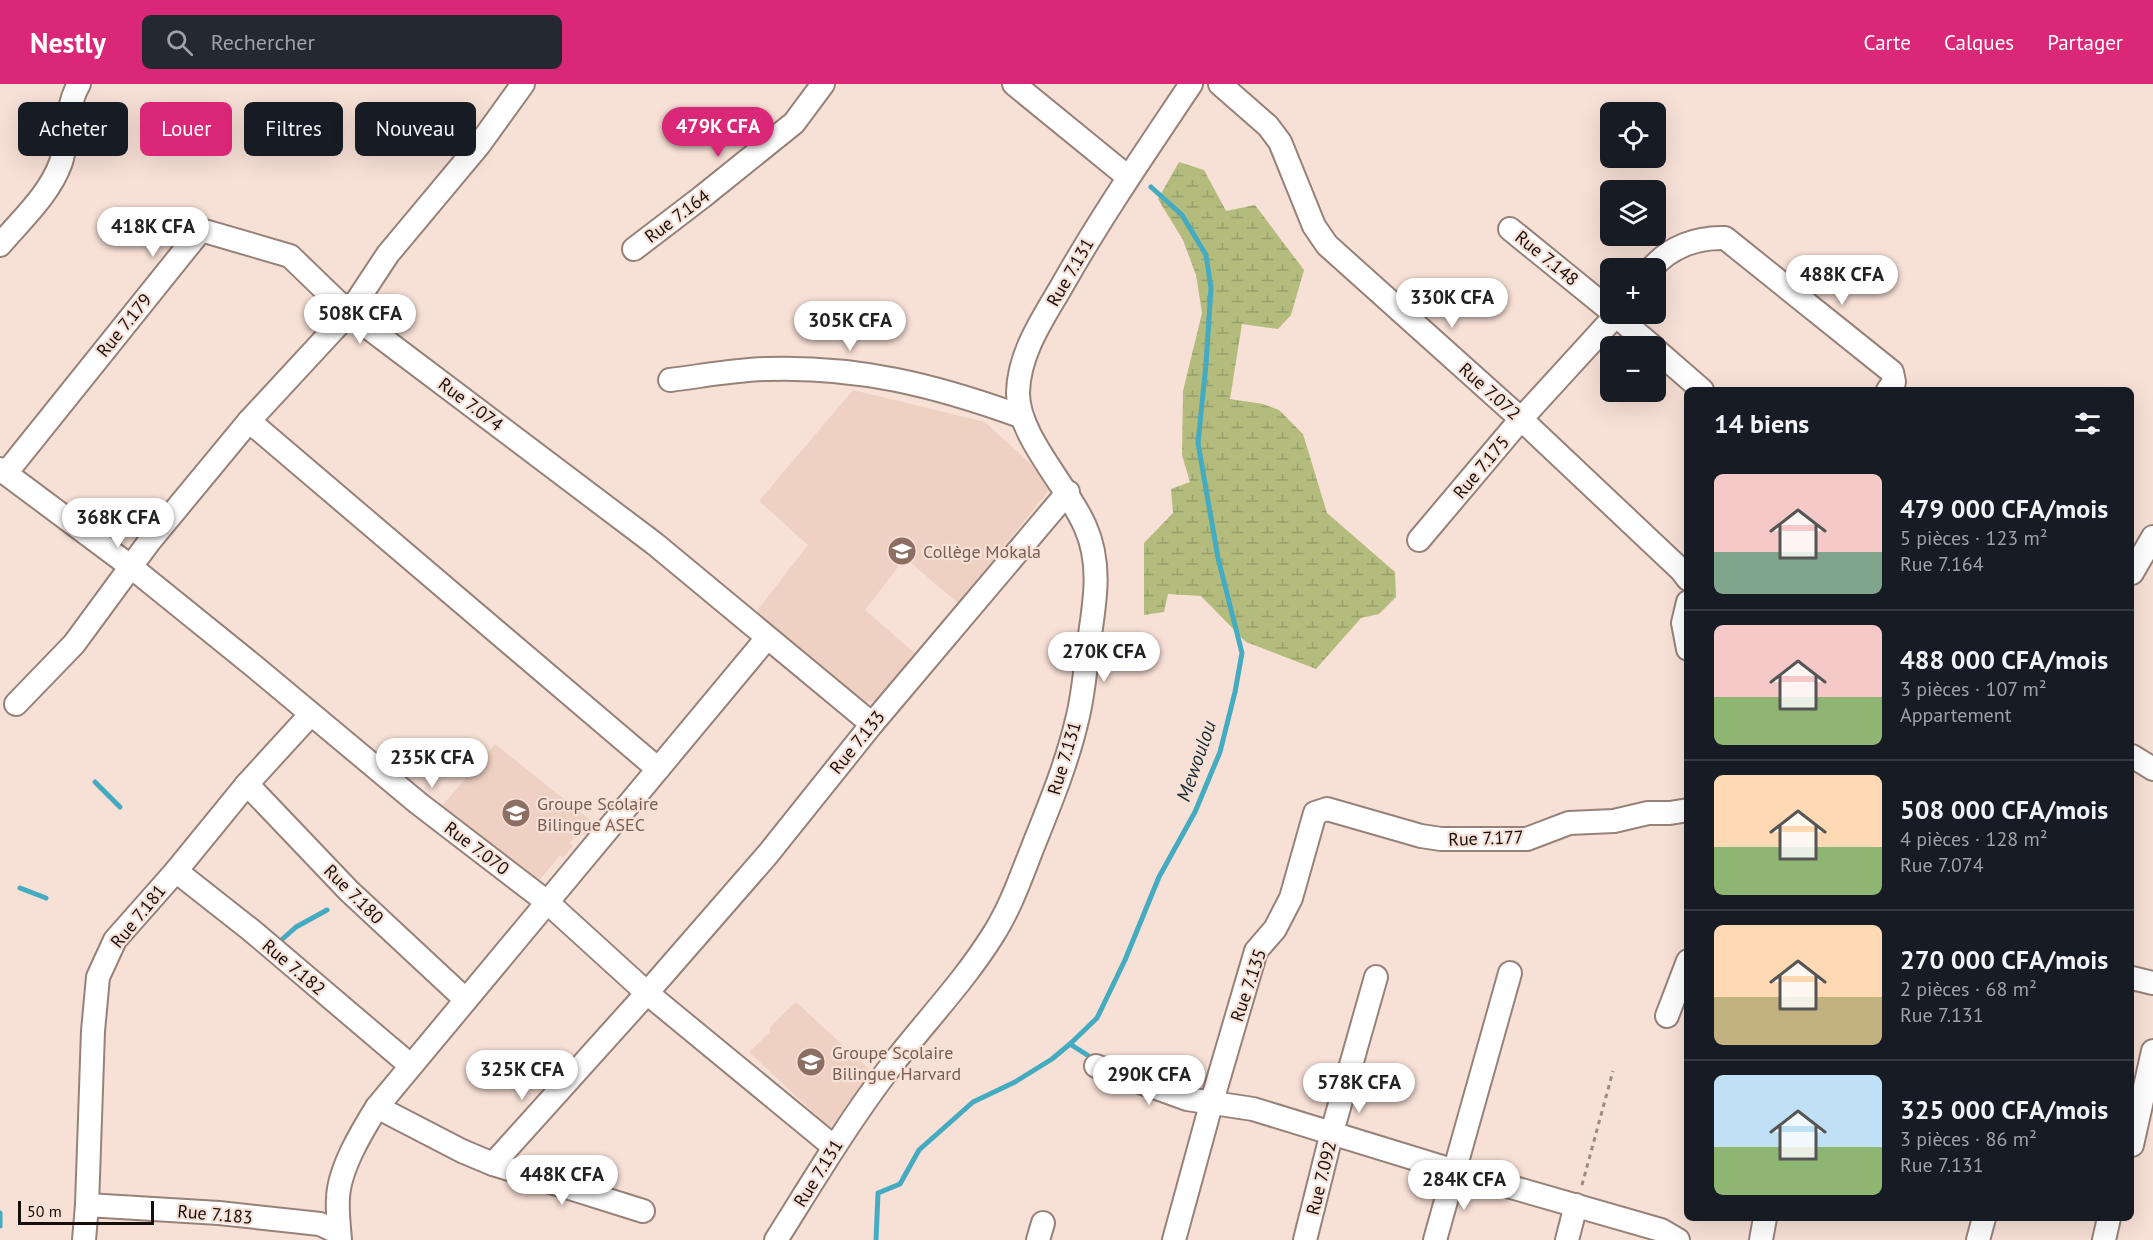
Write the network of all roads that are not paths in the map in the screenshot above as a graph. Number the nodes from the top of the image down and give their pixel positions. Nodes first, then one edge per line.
1 (79, 84) edge
2 (523, 84) edge
3 (824, 84) edge
4 (1014, 84) edge
5 (1191, 84) edge
6 (1220, 84) edge
7 (1128, 177) junction
8 (1510, 229) dead end
9 (0, 245) edge
10 (634, 249) dead end
11 (1663, 258) edge
12 (1600, 302) edge
13 (349, 313) junction
14 (1604, 324) edge
15 (1627, 324) edge
16 (1640, 336) edge
17 (1666, 359) edge
18 (670, 380) dead end
19 (1699, 387) edge
20 (1890, 387) edge
21 (1020, 416) junction
22 (1521, 419) junction
23 (249, 421) junction
24 (3, 471) edge
25 (1068, 492) junction
26 (2153, 537) edge
27 (1419, 540) dead end
28 (130, 566) junction
29 (2134, 570) edge
30 (1684, 574) edge
31 (767, 638) junction
32 (16, 704) dead end
33 (311, 714) junction
34 (872, 724) junction
35 (2134, 757) edge
36 (657, 769) junction
37 (2153, 769) edge
38 (247, 784) junction
39 (1321, 810) joint
40 (1684, 811) edge
41 (176, 871) junction
42 (547, 902) junction
43 (1684, 971) edge
44 (1510, 973) dead end
45 (1376, 977) dead end
46 (2134, 978) edge
47 (2153, 983) edge
48 (647, 993) junction
49 (466, 1000) junction
50 (1667, 1016) dead end
51 (2153, 1051) edge
52 (410, 1065) junction
53 (1096, 1066) dead end
54 (1212, 1101) junction
55 (377, 1107) junction
56 (1332, 1132) junction
57 (2134, 1135) edge
58 (834, 1147) junction
59 (492, 1164) junction
60 (1455, 1171) junction
61 (1576, 1205) junction
62 (87, 1206) junction
63 (644, 1211) dead end
64 (1764, 1221) edge
65 (1983, 1221) edge
66 (2108, 1221) edge
67 (339, 1237) edge
68 (84, 1240) edge
69 (776, 1240) edge
70 (1174, 1240) edge
71 (1305, 1240) edge
72 (1435, 1240) edge
73 (1567, 1240) edge
74 (1678, 1240) edge
75 (1761, 1240) edge
76 (1978, 1240) edge
77 (2104, 1240) edge

1 - 9 street
2 - 13 street
3 - 10 street, Rue 7.164
4 - 7 street
5 - 7 street, Rue 7.131
6 - 22 street, Rue 7.072
7 - 21 street, Rue 7.131
8 - 12 street, Rue 7.148
11 - 20 street
13 - 23 street
13 - 24 street, Rue 7.179
13 - 31 street, Rue 7.074
14 - 22 street, Rue 7.175
15 - 16 street, Rue 7.148
17 - 19 street
18 - 21 street
21 - 25 street, Rue 7.131
22 - 27 street, Rue 7.175
22 - 30 street, Rue 7.072
23 - 28 street
23 - 36 street
24 - 28 street, Rue 7.070
25 - 34 street, Rue 7.133
25 - 58 street, Rue 7.131
26 - 29 street
28 - 32 street
28 - 33 street, Rue 7.070
31 - 34 street, Rue 7.074
31 - 36 street
33 - 38 street, Rue 7.181
33 - 42 street, Rue 7.070
34 - 48 street, Rue 7.133
35 - 37 street
36 - 42 street
38 - 41 street, Rue 7.181
38 - 49 street, Rue 7.180
39 - 40 street, Rue 7.177
39 - 54 street, Rue 7.135
41 - 52 street, Rue 7.182
41 - 62 street, Rue 7.181
42 - 48 street, Rue 7.070
42 - 49 street
43 - 50 street
44 - 60 street
45 - 56 street, Rue 7.092
46 - 47 street
48 - 58 street, Rue 7.070
48 - 59 street, Rue 7.133
49 - 52 street
51 - 57 street
52 - 55 street
53 - 54 street
54 - 56 street
54 - 70 street, Rue 7.135
55 - 59 street
55 - 67 street
56 - 60 street
56 - 71 street, Rue 7.092
58 - 69 street, Rue 7.131
59 - 63 street
60 - 61 street
60 - 72 street
61 - 73 street
61 - 74 street
62 - 67 street, Rue 7.183
62 - 68 street
64 - 75 street
65 - 76 street
66 - 77 street

